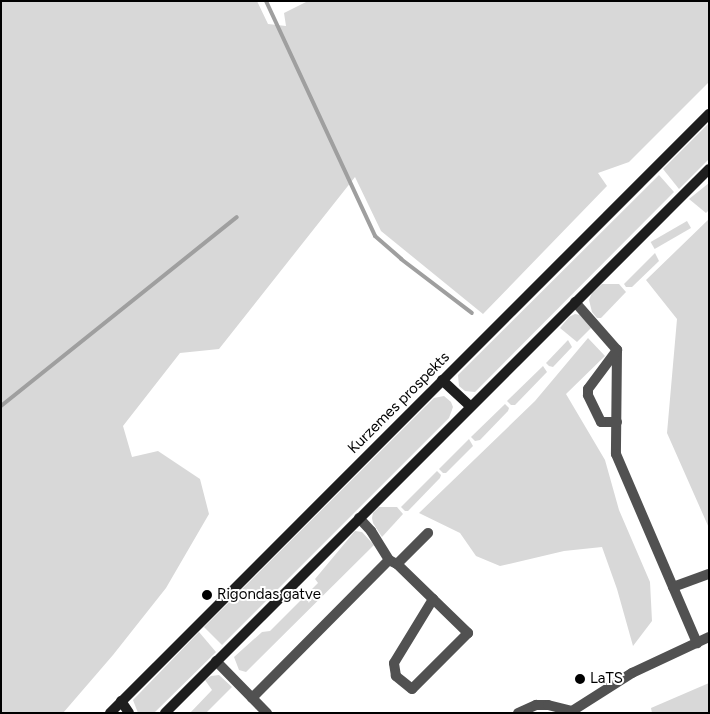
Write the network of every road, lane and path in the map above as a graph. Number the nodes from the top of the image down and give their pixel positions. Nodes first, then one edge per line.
1 (709, 114) edge
2 (709, 169) edge
3 (575, 302) junction
4 (617, 350) junction
5 (442, 380) junction
6 (470, 406) junction
7 (617, 422) junction
8 (359, 518) junction
9 (428, 533) dead end
10 (393, 562) junction
11 (709, 574) edge
12 (673, 587) junction
13 (433, 599) junction
14 (709, 637) edge
15 (697, 643) junction
16 (216, 662) junction
17 (252, 698) junction
18 (121, 701) junction
19 (571, 712) edge
20 (110, 713) edge
21 (129, 713) edge
22 (164, 713) edge
23 (267, 713) edge
24 (518, 713) edge

1 - 5 main road, Kurzemes prospekts
2 - 3 main road
3 - 4 street
3 - 6 main road
4 - 7 street
4 - 7 street
5 - 6 main road
5 - 18 main road, Kurzemes prospekts
6 - 8 main road
7 - 12 street
8 - 10 street
8 - 16 main road
9 - 10 street
10 - 13 street
10 - 17 street
11 - 12 street
12 - 15 street
13 - 13 street
14 - 15 street
15 - 19 street
16 - 17 street
16 - 22 main road
17 - 23 street
18 - 20 main road, Kurzemes prospekts
18 - 21 main road
19 - 24 street

